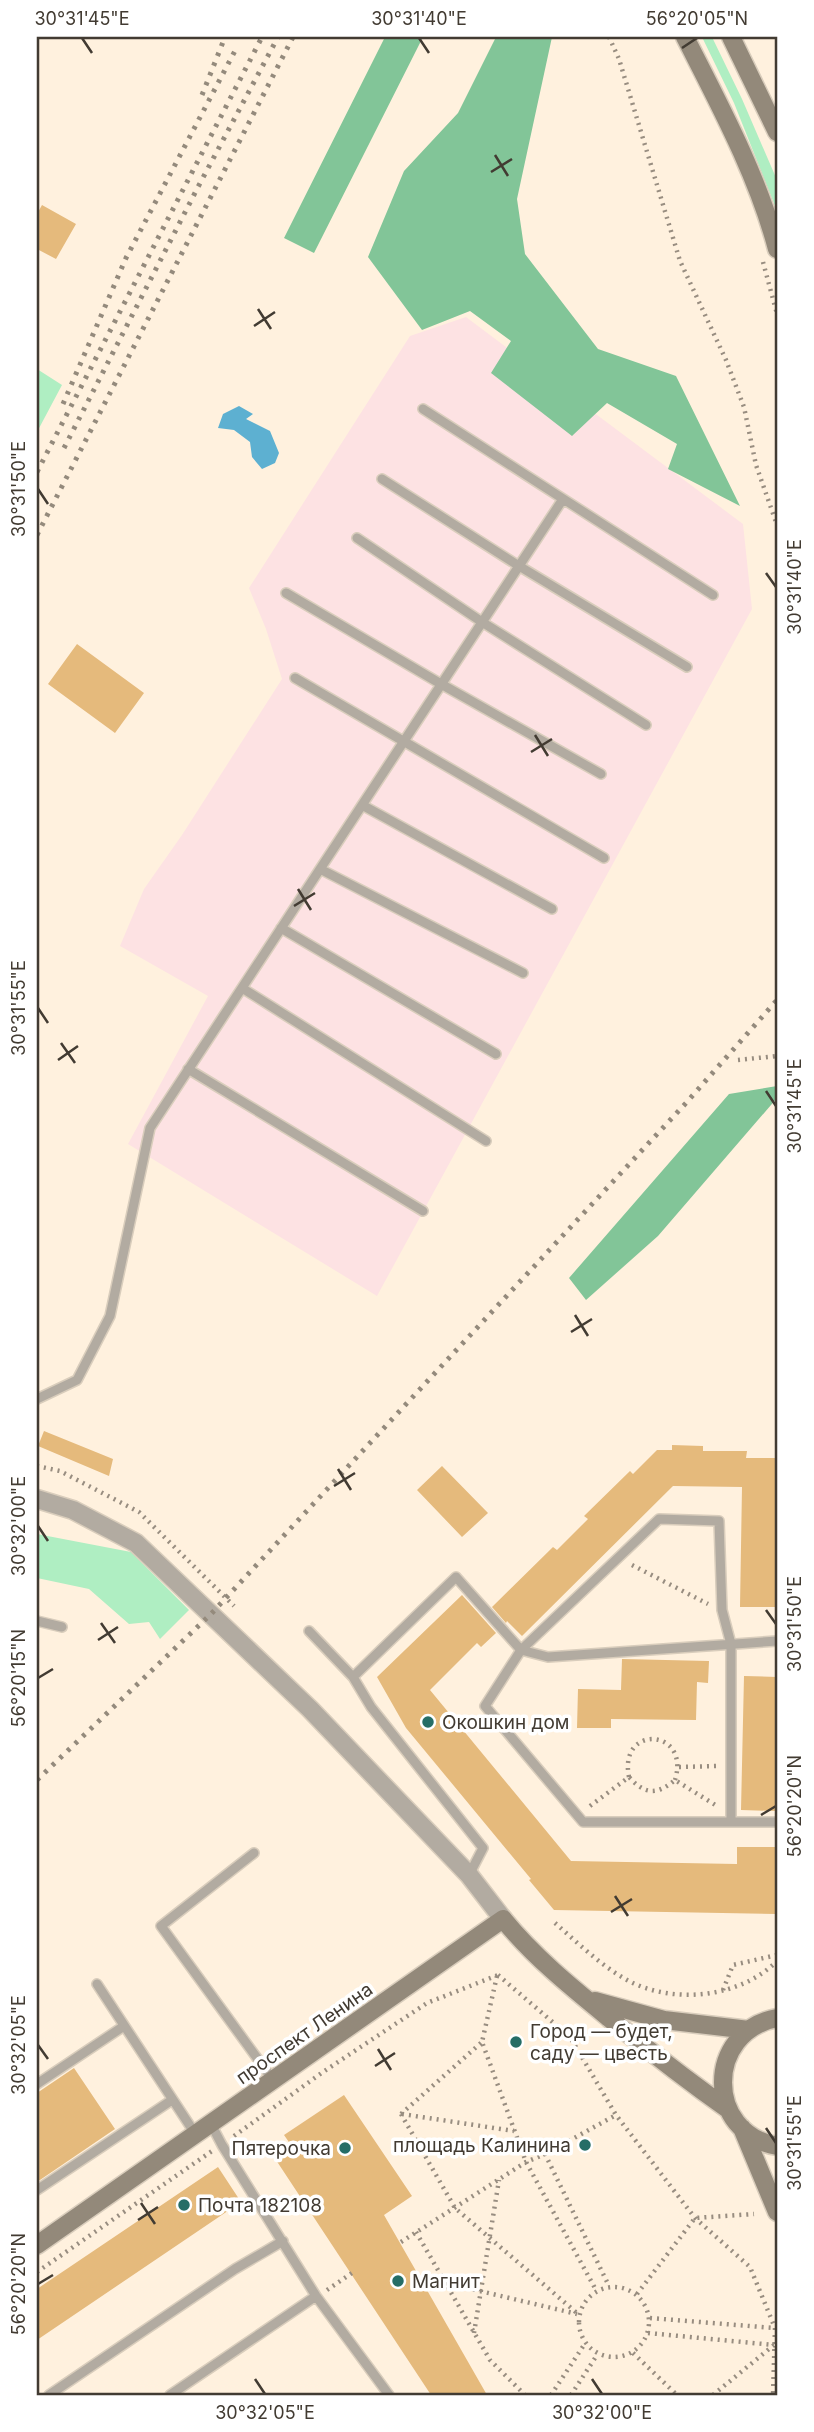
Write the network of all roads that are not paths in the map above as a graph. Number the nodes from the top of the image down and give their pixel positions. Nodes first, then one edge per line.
1 (685, 37) edge
2 (731, 37) edge
3 (777, 132) edge
4 (777, 249) edge
5 (423, 409) dead end
6 (382, 479) dead end
7 (564, 499) junction
8 (357, 538) dead end
9 (519, 566) junction
10 (286, 593) dead end
11 (713, 596) dead end
12 (482, 622) junction
13 (687, 667) dead end
14 (295, 678) dead end
15 (441, 684) junction
16 (646, 725) dead end
17 (404, 741) junction
18 (601, 774) dead end
19 (362, 805) junction
20 (604, 858) dead end
21 (320, 869) junction
22 (552, 909) dead end
23 (281, 928) junction
24 (523, 973) dead end
25 (242, 988) junction
26 (496, 1054) dead end
27 (188, 1069) junction
28 (485, 1140) dead end
29 (423, 1211) dead end
30 (37, 1399) edge
31 (37, 1499) edge
32 (37, 1621) edge
33 (62, 1627) dead end
34 (309, 1631) dead end
35 (777, 1641) edge
36 (731, 1644) junction
37 (521, 1650) junction
38 (353, 1677) junction
39 (731, 1822) junction
40 (777, 1822) edge
41 (254, 1853) dead end
42 (469, 1875) junction
43 (503, 1919) junction
44 (97, 1984) dead end
45 (582, 1996) junction
46 (774, 2016) edge
47 (124, 2026) junction
48 (749, 2030) junction
49 (273, 2080) junction
50 (37, 2084) edge
51 (172, 2100) junction
52 (729, 2110) junction
53 (211, 2124) junction
54 (742, 2129) junction
55 (196, 2135) junction
56 (777, 2146) edge
57 (37, 2190) edge
58 (777, 2212) edge
59 (283, 2241) junction
60 (37, 2245) edge
61 (316, 2296) junction
62 (49, 2395) edge
63 (170, 2395) edge
64 (389, 2395) edge

1 - 4 main road
2 - 3 main road
5 - 7 lane
6 - 9 lane
7 - 9 lane
7 - 11 lane
8 - 12 lane
9 - 12 lane
9 - 13 lane
10 - 15 lane
12 - 15 lane
12 - 16 lane
14 - 17 lane
15 - 17 lane
15 - 18 lane
17 - 19 lane
17 - 20 lane
19 - 21 lane
19 - 22 lane
21 - 23 lane
21 - 24 lane
23 - 25 lane
23 - 26 lane
25 - 27 lane
25 - 28 lane
27 - 29 lane
27 - 30 lane
31 - 42 street
32 - 33 lane
34 - 38 lane
35 - 36 lane
36 - 37 lane
36 - 37 lane
36 - 39 lane
37 - 38 lane
37 - 39 lane
38 - 42 lane
39 - 40 lane
41 - 49 lane
42 - 43 street
43 - 45 main road
43 - 49 main road, проспект Ленина
44 - 47 lane
45 - 48 main road
45 - 52 main road
46 - 48 main road
47 - 50 lane
47 - 51 lane
48 - 52 main road
49 - 53 main road, проспект Ленина
51 - 55 lane
51 - 57 lane
52 - 54 main road
53 - 55 main road, проспект Ленина
53 - 59 lane
54 - 56 main road
54 - 58 main road
55 - 60 main road, проспект Ленина
59 - 61 lane
59 - 62 lane
61 - 63 lane
61 - 64 lane

